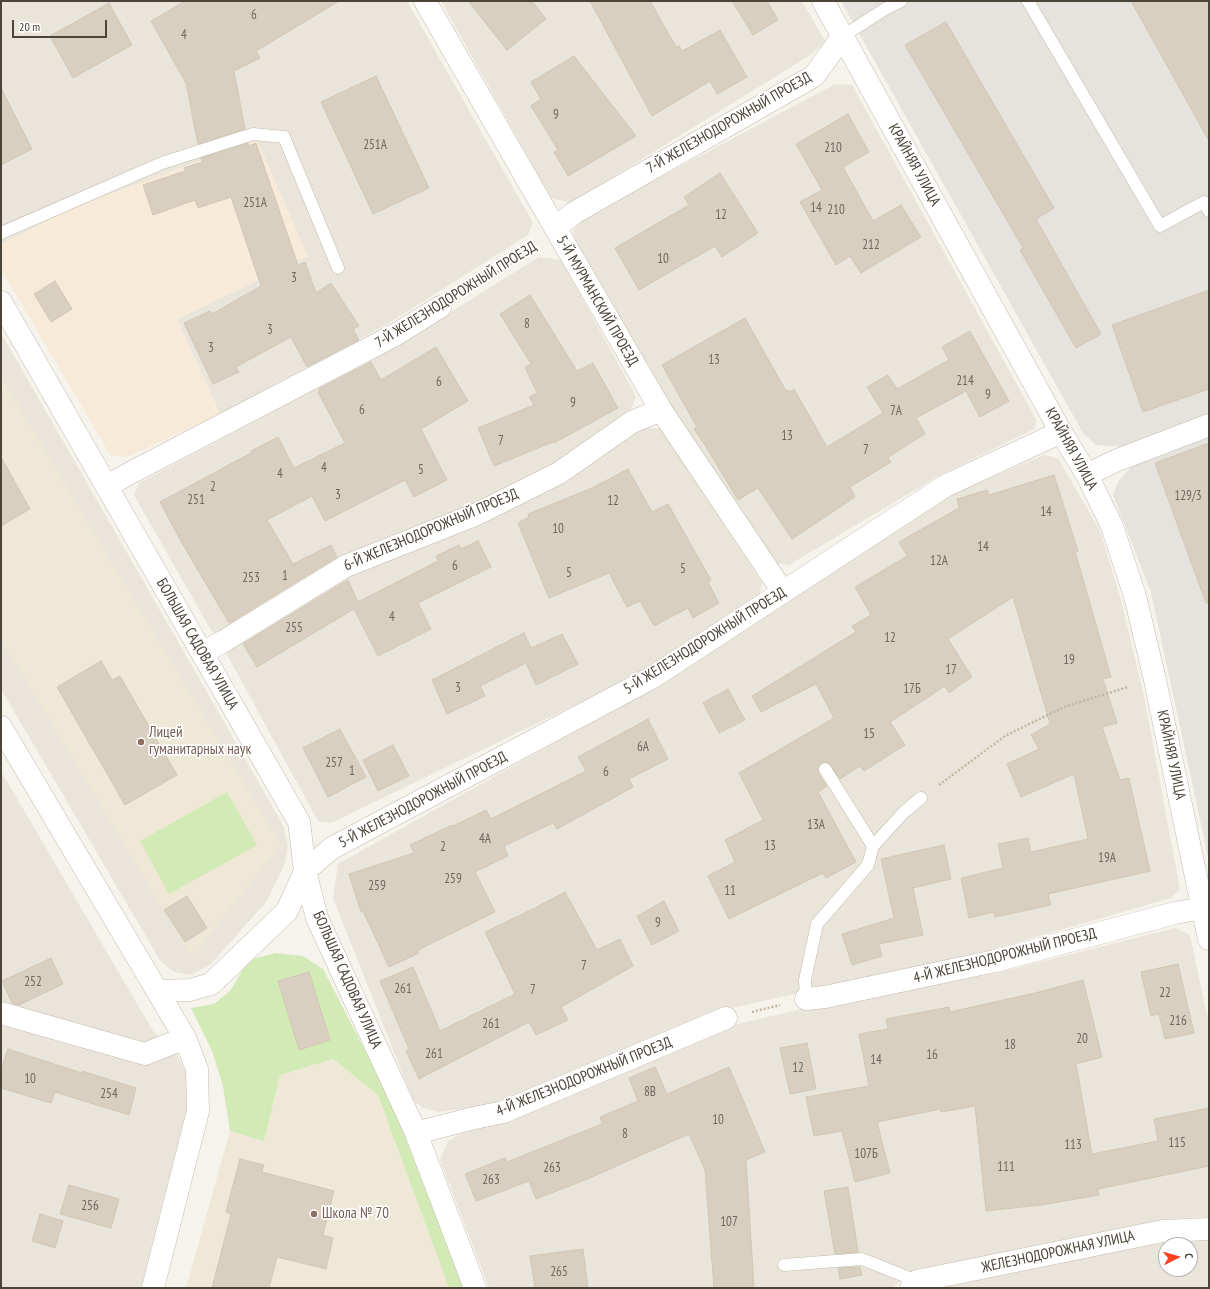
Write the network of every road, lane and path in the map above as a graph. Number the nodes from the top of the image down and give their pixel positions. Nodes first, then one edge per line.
1 (425, 1) edge
2 (823, 1) edge
3 (901, 1) edge
4 (1028, 1) edge
5 (843, 36) junction
6 (1209, 211) edge
7 (555, 228) junction
8 (1, 233) edge
9 (338, 268) dead end
10 (1, 302) edge
11 (440, 307) joint
12 (661, 410) junction
13 (1209, 425) edge
14 (1061, 432) junction
15 (1087, 475) junction
16 (107, 486) junction
17 (783, 592) junction
18 (202, 652) junction
19 (1155, 680) junction
20 (1, 727) edge
21 (825, 769) dead end
22 (920, 798) joint
23 (873, 846) junction
24 (305, 871) junction
25 (1203, 908) junction
26 (1209, 939) edge
27 (158, 991) junction
28 (806, 999) junction
29 (1, 1013) edge
30 (726, 1018) joint
31 (185, 1038) junction
32 (416, 1132) junction
33 (1209, 1229) edge
34 (784, 1265) dead end
35 (914, 1285) edge
36 (153, 1288) edge
37 (475, 1288) edge

1 - 7 street, 5-Й МУРМАНСКИЙ ПРОЕЗД
2 - 5 street, КРАЙНЯЯ УЛИЦА
3 - 5 lane
4 - 6 lane
5 - 7 street, 7-Й ЖЕЛЕЗНОДОРОЖНЫЙ ПРОЕЗД
5 - 14 street, КРАЙНЯЯ УЛИЦА
7 - 11 path, 7-Й ЖЕЛЕЗНОДОРОЖНЫЙ ПРОЕЗД
7 - 12 street, 5-Й МУРМАНСКИЙ ПРОЕЗД
8 - 9 lane
10 - 16 street, БОЛЬШАЯ САДОВАЯ УЛИЦА
11 - 16 street, 7-Й ЖЕЛЕЗНОДОРОЖНЫЙ ПРОЕЗД
12 - 17 street, 5-Й МУРМАНСКИЙ ПРОЕЗД
12 - 18 street, 6-Й ЖЕЛЕЗНОДОРОЖНЫЙ ПРОЕЗД
13 - 15 street
14 - 15 street, КРАЙНЯЯ УЛИЦА
14 - 17 street, 5-Й ЖЕЛЕЗНОДОРОЖНЫЙ ПРОЕЗД
15 - 19 street, КРАЙНЯЯ УЛИЦА
16 - 18 street, БОЛЬШАЯ САДОВАЯ УЛИЦА
17 - 24 street, 5-Й ЖЕЛЕЗНОДОРОЖНЫЙ ПРОЕЗД
18 - 24 street, БОЛЬШАЯ САДОВАЯ УЛИЦА
19 - 22 path
19 - 25 street, КРАЙНЯЯ УЛИЦА
20 - 27 street
21 - 23 lane
22 - 23 lane
23 - 28 lane
24 - 27 street
24 - 32 street, БОЛЬШАЯ САДОВАЯ УЛИЦА
25 - 26 street, КРАЙНЯЯ УЛИЦА
25 - 28 street, 4-Й ЖЕЛЕЗНОДОРОЖНЫЙ ПРОЕЗД
27 - 31 street
28 - 30 path
29 - 31 street
30 - 32 street, 4-Й ЖЕЛЕЗНОДОРОЖНЫЙ ПРОЕЗД
31 - 36 street
32 - 37 street, БОЛЬШАЯ САДОВАЯ УЛИЦА
33 - 35 street, ЖЕЛЕЗНОДОРОЖНАЯ УЛИЦА
34 - 35 lane

